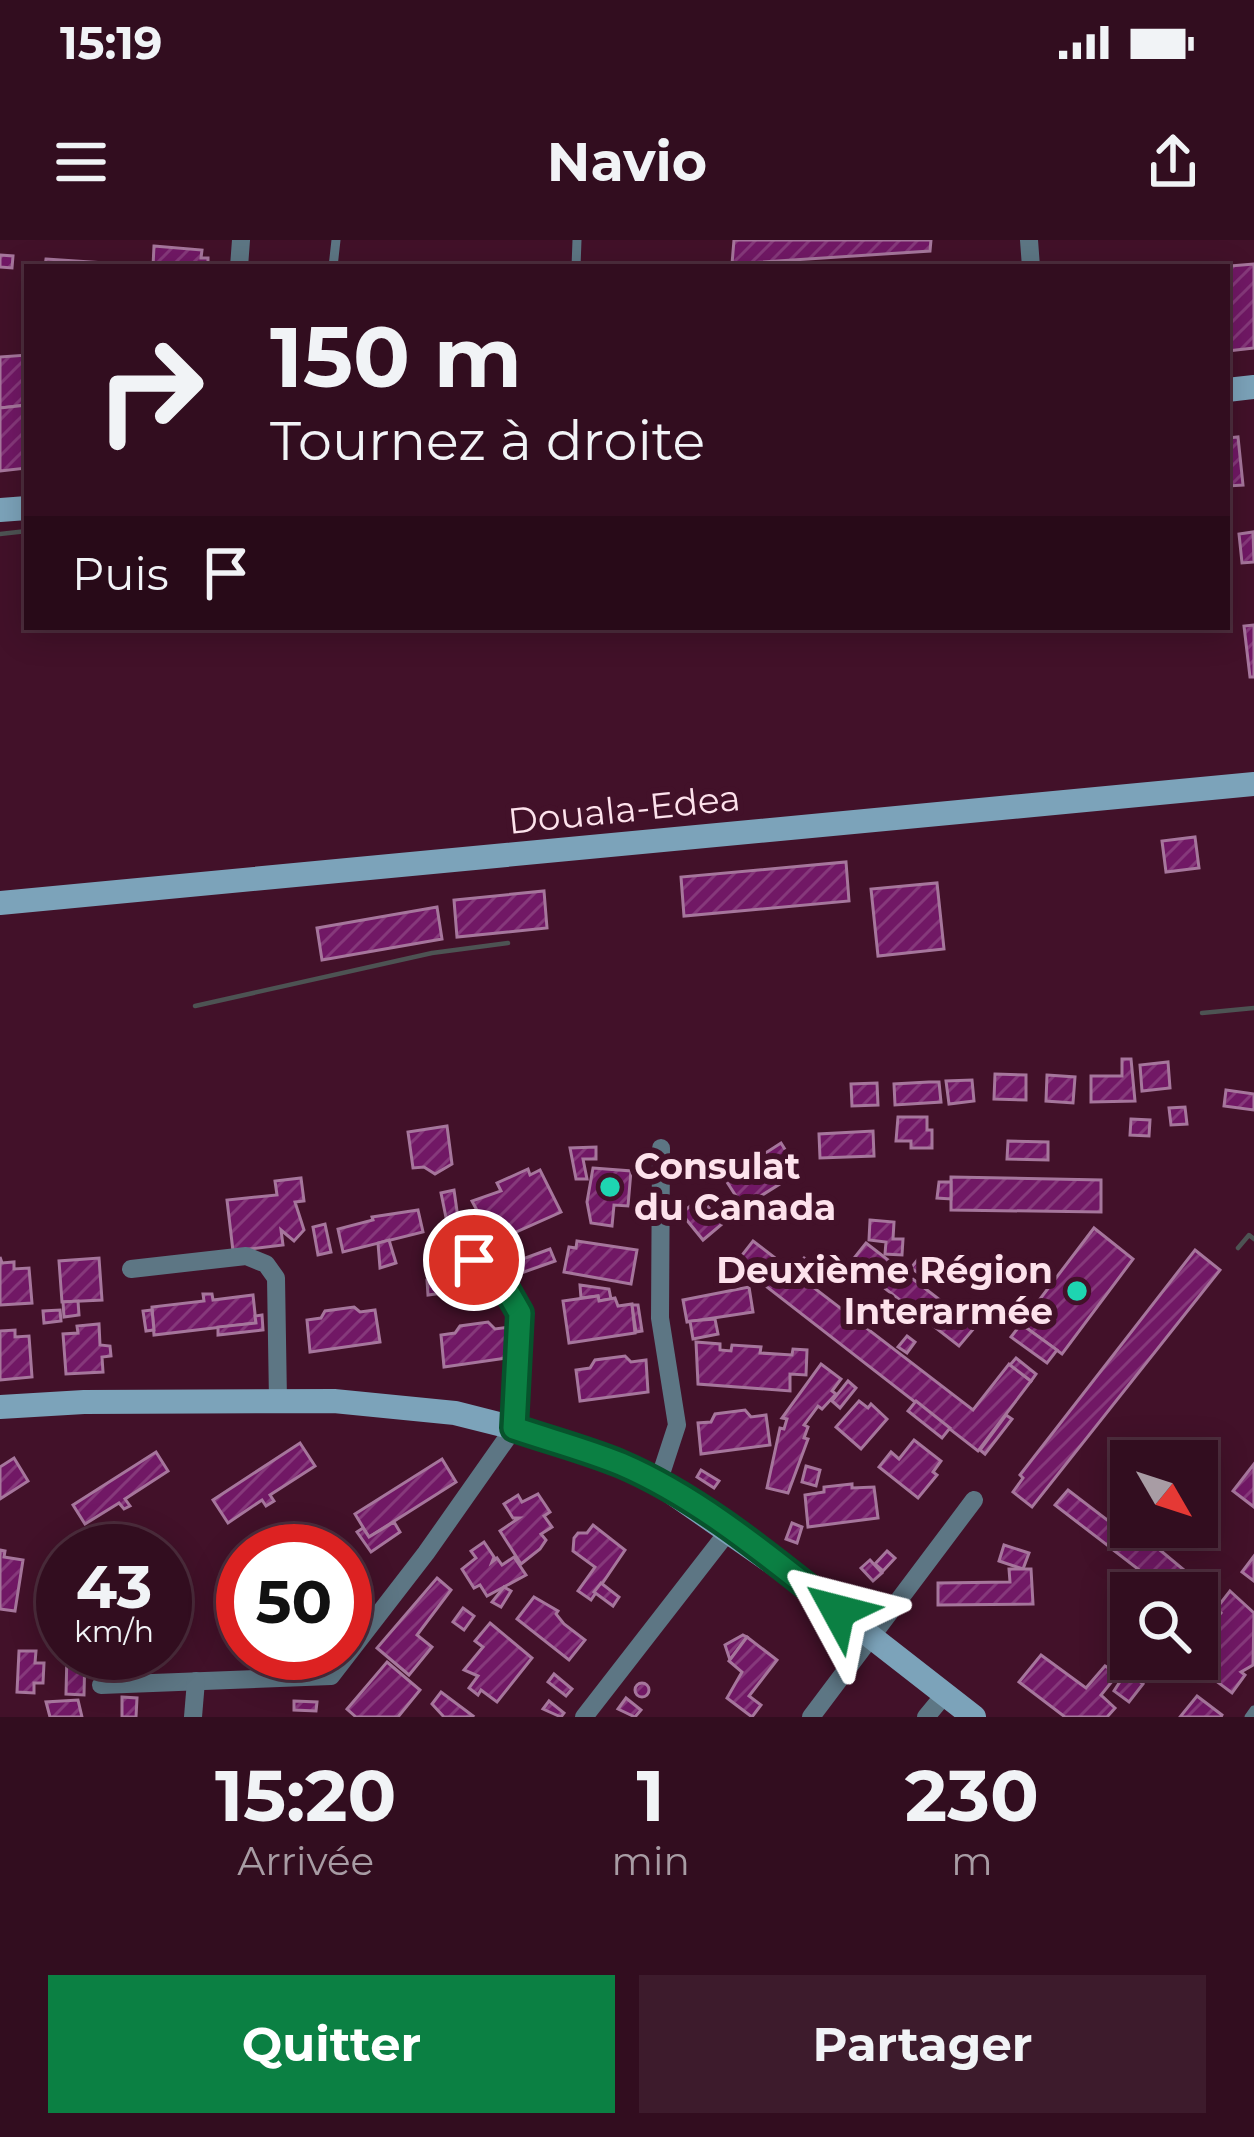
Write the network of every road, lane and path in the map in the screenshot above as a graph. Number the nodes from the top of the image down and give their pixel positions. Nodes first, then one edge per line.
1 (1254, 784) edge
2 (0, 903) edge
3 (661, 1148) dead end
4 (474, 1260) dead end
5 (131, 1269) dead end
6 (278, 1401) junction
7 (0, 1407) edge
8 (514, 1428) junction
9 (658, 1483) junction
10 (974, 1500) dead end
11 (730, 1529) junction
12 (869, 1635) junction
13 (196, 1682) junction
14 (101, 1685) dead end
15 (945, 1694) junction
16 (972, 1716) edge
17 (193, 1717) edge
18 (584, 1717) edge
19 (811, 1717) edge
20 (926, 1717) edge

1 - 2 main road, Douala-Edea
3 - 9 street
4 - 8 street
5 - 6 street
6 - 7 main road
6 - 8 main road
8 - 9 main road
8 - 13 street
9 - 11 main road
10 - 12 street
11 - 12 main road
11 - 18 street
12 - 15 main road
12 - 19 street
13 - 14 street
13 - 17 street
15 - 16 main road
15 - 20 street

